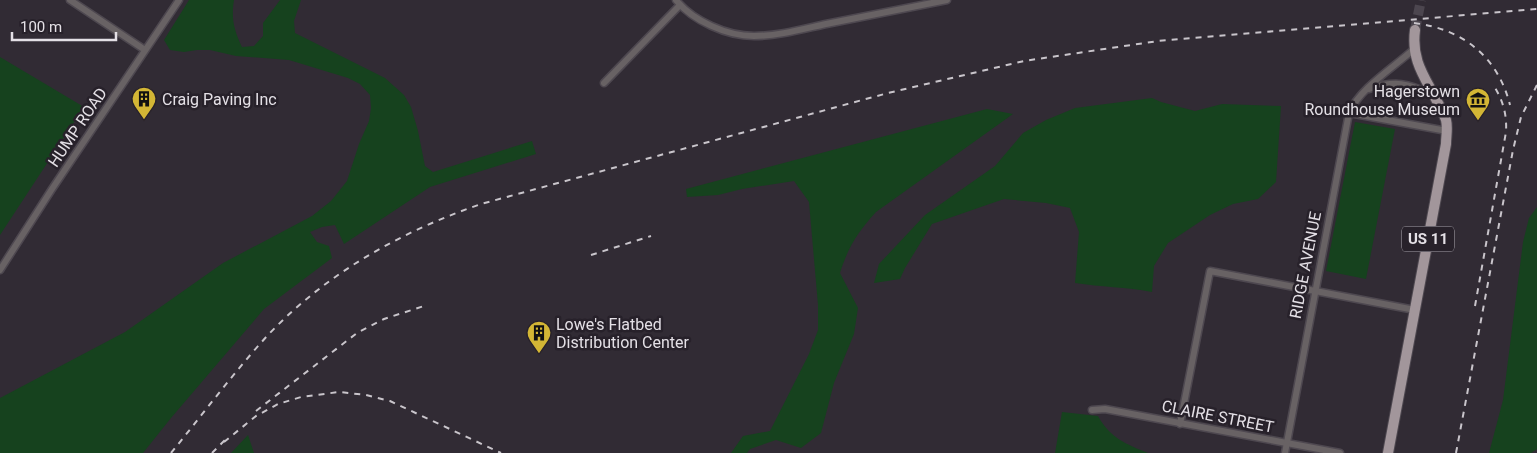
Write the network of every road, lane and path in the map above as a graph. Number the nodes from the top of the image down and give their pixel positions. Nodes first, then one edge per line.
1 (70, 0) edge
2 (180, 0) edge
3 (947, 0) edge
4 (678, 2) edge
5 (1415, 30) tunnel mouth
6 (1414, 49) junction
7 (146, 50) junction
8 (604, 83) dead end
9 (1368, 90) junction
10 (1434, 95) junction
11 (1333, 110) dead end
12 (1348, 114) junction
13 (1447, 131) junction
14 (0, 270) edge
15 (1314, 291) junction
16 (1415, 310) junction
17 (1092, 410) dead end
18 (1180, 424) junction
19 (1287, 443) junction
20 (1285, 453) edge
21 (1340, 453) edge
22 (1388, 453) edge

1 - 7 street
2 - 7 street, HUMP ROAD
3 - 4 street
4 - 8 street
5 - 6 main road, US 11
6 - 9 street, RIDGE AVENUE
6 - 10 main road, US 11
7 - 14 street, HUMP ROAD
9 - 10 street
9 - 12 street, RIDGE AVENUE
10 - 13 main road, US 11
11 - 12 street
12 - 13 street
12 - 15 street, RIDGE AVENUE
13 - 16 main road, US 11
15 - 16 street
15 - 18 street
15 - 19 street, RIDGE AVENUE
16 - 22 main road, US 11
17 - 18 street, CLAIRE STREET
18 - 19 street, CLAIRE STREET
19 - 20 street, RIDGE AVENUE
19 - 21 street, CLAIRE STREET

